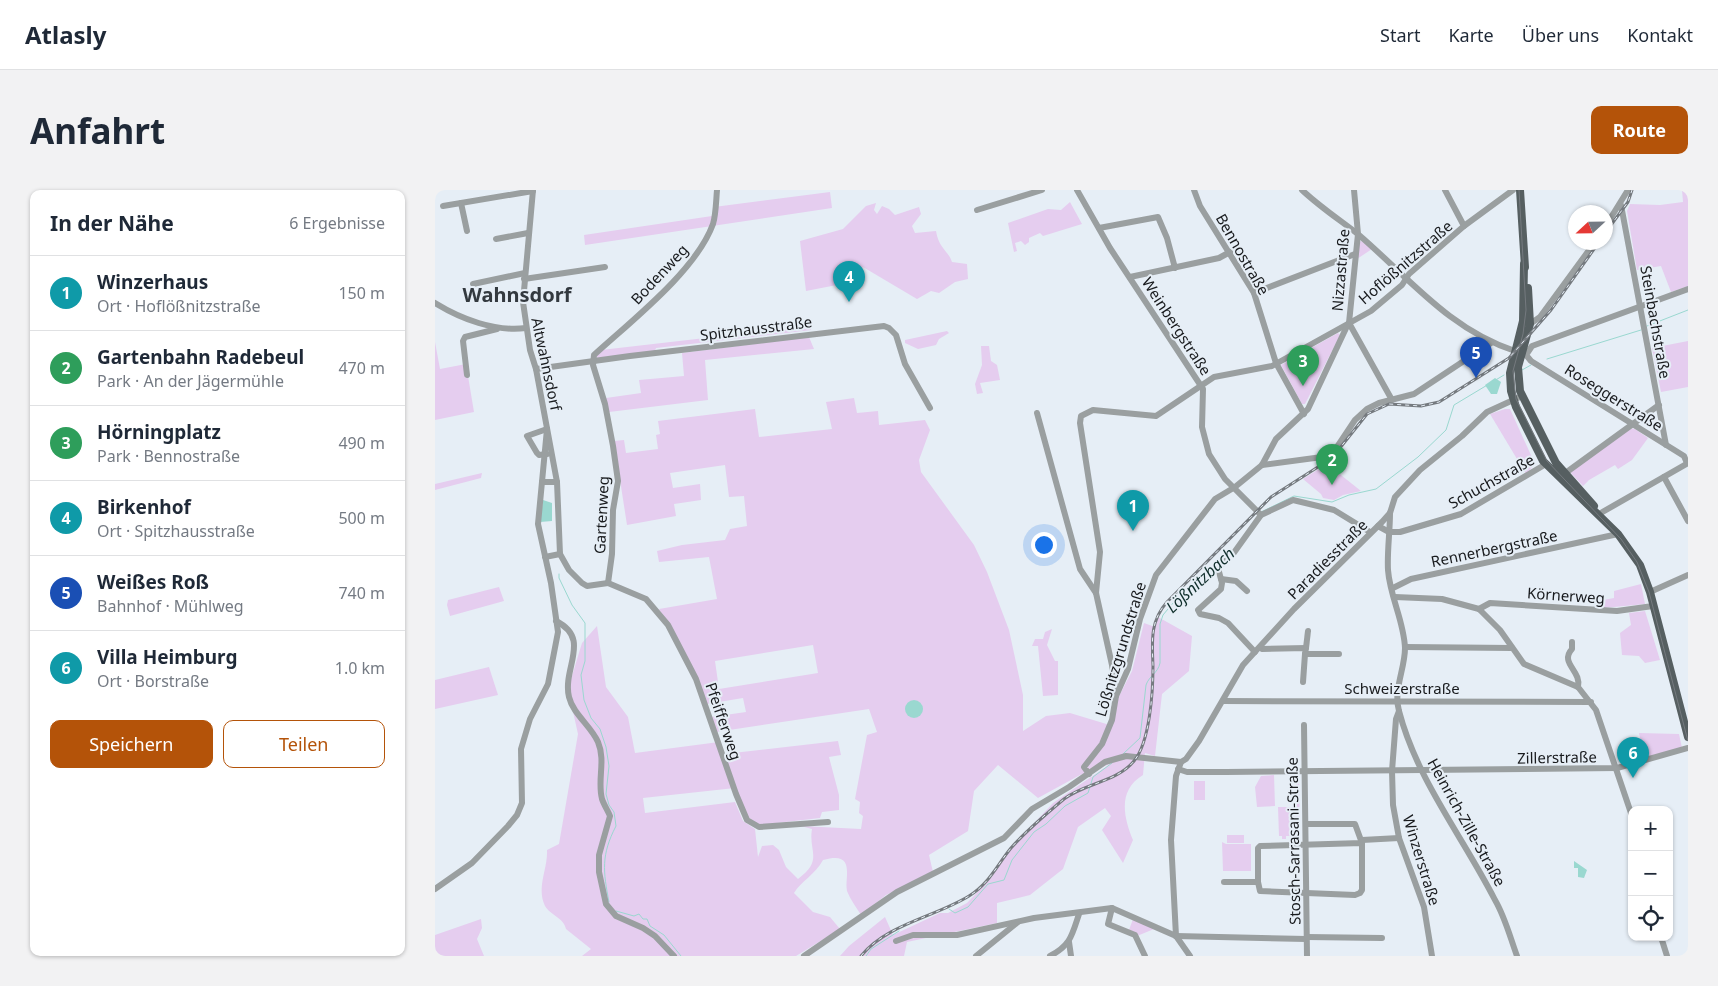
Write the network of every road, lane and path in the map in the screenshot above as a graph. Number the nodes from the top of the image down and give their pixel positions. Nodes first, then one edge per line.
1 (533, 190) edge
2 (717, 190) edge
3 (1042, 190) edge
4 (1077, 190) edge
5 (1194, 190) edge
6 (1302, 190) edge
7 (1354, 190) edge
8 (1445, 190) edge
9 (1519, 190) edge
10 (1628, 190) edge
11 (1510, 192) edge
12 (1520, 202) junction
13 (461, 203) junction
14 (1621, 205) junction
15 (443, 206) dead end
16 (977, 210) dead end
17 (1613, 216) edge
18 (1464, 226) junction
19 (1099, 228) junction
20 (467, 231) dead end
21 (528, 233) junction
22 (1358, 234) junction
23 (496, 239) dead end
24 (1589, 250) edge
25 (1230, 252) junction
26 (1355, 254) junction
27 (1524, 264) junction
28 (605, 267) dead end
29 (1175, 268) junction
30 (524, 276) junction
31 (1130, 277) junction
32 (1406, 280) junction
33 (473, 284) dead end
34 (1688, 290) edge
35 (1254, 293) junction
36 (435, 303) edge
37 (1641, 307) junction
38 (1349, 323) junction
39 (1530, 324) junction
40 (498, 328) junction
41 (525, 328) junction
42 (1491, 343) junction
43 (1515, 351) junction
44 (593, 360) junction
45 (1531, 361) junction
46 (1276, 363) junction
47 (1518, 367) junction
48 (536, 369) junction
49 (467, 375) dead end
50 (1202, 386) junction
51 (1522, 396) junction
52 (1392, 400) junction
53 (1513, 400) junction
54 (1659, 405) junction
55 (929, 408) dead end
56 (1037, 413) dead end
57 (1304, 414) junction
58 (1633, 424) junction
59 (547, 430) junction
60 (1666, 445) junction
61 (545, 454) junction
62 (552, 454) junction
63 (1687, 463) edge
64 (1546, 464) junction
65 (1262, 465) junction
66 (1564, 474) junction
67 (1664, 477) junction
68 (542, 482) junction
69 (557, 482) junction
70 (1235, 488) junction
71 (1597, 512) junction
72 (1390, 513) junction
73 (1260, 514) junction
74 (1688, 521) edge
75 (1610, 525) junction
76 (1377, 526) junction
77 (1370, 532) junction
78 (1389, 532) junction
79 (1618, 534) junction
80 (1603, 538) junction
81 (560, 554) junction
82 (545, 557) junction
83 (1688, 575) edge
84 (1221, 579) junction
85 (608, 583) junction
86 (1393, 588) junction
87 (1247, 591) dead end
88 (1650, 592) junction
89 (1096, 593) junction
90 (1395, 597) junction
91 (1653, 606) junction
92 (1479, 610) junction
93 (556, 621) junction
94 (1308, 631) dead end
95 (1572, 642) dead end
96 (1405, 646) junction
97 (1512, 648) junction
98 (1257, 649) junction
99 (1305, 651) junction
100 (1339, 654) dead end
101 (1303, 682) dead end
102 (1578, 687) junction
103 (1116, 696) junction
104 (1585, 696) junction
105 (1397, 700) junction
106 (1223, 701) junction
107 (1591, 702) junction
108 (1582, 703) junction
109 (1399, 711) junction
110 (1304, 726) dead end
111 (1688, 737) edge
112 (1688, 748) edge
113 (1181, 762) junction
114 (1617, 768) junction
115 (1178, 770) junction
116 (1392, 771) junction
117 (1423, 771) junction
118 (1305, 772) junction
119 (1089, 774) junction
120 (1629, 806) edge
121 (828, 822) dead end
122 (1305, 824) junction
123 (1399, 838) junction
124 (1362, 842) junction
125 (1306, 845) junction
126 (1224, 882) dead end
127 (1257, 882) junction
128 (435, 889) edge
129 (1306, 893) junction
130 (1112, 908) junction
131 (1079, 914) junction
132 (1018, 922) junction
133 (1176, 936) junction
134 (1306, 938) junction
135 (1382, 938) dead end
136 (896, 941) dead end
137 (1662, 941) edge
138 (1069, 942) junction
139 (674, 956) edge
140 (804, 956) edge
141 (976, 956) edge
142 (1050, 956) edge
143 (1071, 956) edge
144 (1145, 956) edge
145 (1190, 956) edge
146 (1307, 956) edge
147 (1432, 956) edge
148 (1517, 956) edge
149 (1667, 956) edge

1 - 13 street
1 - 21 street, Altwahnsdorf
2 - 44 street, Bodenweg
3 - 16 street
4 - 19 street, Weinbergstraße
5 - 25 street, Bennostraße
6 - 22 street
7 - 22 street, Nizzastraße
8 - 18 street
9 - 12 main road
10 - 14 street
11 - 12 street, Hoflößnitzstraße
11 - 18 street, Hoflößnitzstraße
12 - 27 main road
13 - 15 street
13 - 20 street
14 - 17 street
14 - 37 street, Steinbachstraße
18 - 32 street, Hoflößnitzstraße
19 - 29 street
19 - 31 street, Weinbergstraße
21 - 23 street
21 - 30 street, Altwahnsdorf
22 - 26 street, Nizzastraße
22 - 32 street
24 - 39 street
25 - 29 street
25 - 35 street, Bennostraße
26 - 35 street
26 - 38 street, Nizzastraße
27 - 39 main road
27 - 43 main road
28 - 30 street
29 - 31 street
30 - 33 street
30 - 41 street, Altwahnsdorf
31 - 50 street, Weinbergstraße
32 - 38 street, Hoflößnitzstraße
32 - 42 street
34 - 37 street
35 - 46 street, Bennostraße
36 - 40 street
37 - 45 street, Roseggerstraße
37 - 54 street, Steinbachstraße
38 - 46 street, Hoflößnitzstraße
38 - 52 street, Nizzastraße
38 - 57 street, Lößnitzgrundstraße
39 - 47 main road
40 - 41 street
40 - 49 street
41 - 48 street, Altwahnsdorf
42 - 43 street
42 - 52 street
43 - 53 main road
44 - 48 street, Spitzhausstraße
44 - 55 street, Spitzhausstraße
44 - 85 street, Gartenweg
45 - 47 street
45 - 58 street, Roseggerstraße
46 - 50 street, Hoflößnitzstraße
46 - 57 street, Bennostraße
47 - 51 main road
48 - 59 street, Altwahnsdorf
50 - 70 street, Weinbergstraße
50 - 89 street, Hoflößnitzstraße
51 - 53 street, Paradiesstraße
51 - 66 main road
52 - 65 street
53 - 64 main road
53 - 72 street, Paradiesstraße
54 - 58 street
54 - 60 street, Steinbachstraße
56 - 89 street
57 - 65 street, Lößnitzgrundstraße
58 - 60 street, Roseggerstraße
58 - 66 street
59 - 61 street, Altwahnsdorf
59 - 61 street, Altwahnsdorf
59 - 62 street, Altwahnsdorf
60 - 63 street, Roseggerstraße
61 - 62 street
61 - 68 street, Altwahnsdorf
62 - 69 street, Altwahnsdorf
63 - 67 street
64 - 71 main road
64 - 78 street, Schuchstraße
65 - 70 street, Lößnitzgrundstraße
66 - 71 main road
67 - 71 street
67 - 74 street
68 - 69 street
68 - 82 street, Altwahnsdorf
69 - 81 street, Altwahnsdorf
70 - 73 street, Weinbergstraße
70 - 103 street, Lößnitzgrundstraße
71 - 75 main road
72 - 76 street, Paradiesstraße
72 - 78 street
73 - 77 street
73 - 84 street
75 - 79 main road
75 - 80 street
76 - 77 street, Paradiesstraße
76 - 78 street
77 - 98 street, Paradiesstraße
78 - 86 street
79 - 80 street, Rennerbergstraße
79 - 88 main road
80 - 86 street, Rennerbergstraße
81 - 82 street
81 - 85 street
82 - 93 street, Altwahnsdorf
83 - 88 street
84 - 87 street
84 - 98 street
85 - 121 street, Pfeifferweg
86 - 90 street
88 - 91 main road
89 - 103 street, Hoflößnitzstraße
90 - 92 street
90 - 96 street
91 - 92 street, Körnerweg
91 - 111 main road
92 - 97 street
93 - 128 street, Altwahnsdorf
93 - 139 street
94 - 99 street
95 - 102 street
96 - 97 street
96 - 105 street
97 - 102 street
98 - 99 street
98 - 106 street, Paradiesstraße
99 - 100 street
99 - 101 street
102 - 104 street
103 - 119 street, Lößnitzgrundstraße
104 - 107 street
104 - 108 street
105 - 106 street, Schweizerstraße
105 - 108 street, Schweizerstraße
105 - 109 street, Heinrich-Zille-Straße
106 - 113 street, Paradiesstraße
107 - 108 street, Schweizerstraße
107 - 114 street
109 - 116 street, Winzerstraße
109 - 117 street, Heinrich-Zille-Straße
110 - 118 street, Stosch-Sarrasani-Straße
112 - 114 street, Zillerstraße
113 - 115 street, Paradiesstraße
113 - 119 street
114 - 117 street, Zillerstraße
114 - 120 street
115 - 118 street
115 - 133 street, Paradiesstraße
116 - 117 street, Zillerstraße
116 - 118 street
116 - 123 street, Winzerstraße
117 - 148 street, Heinrich-Zille-Straße
118 - 122 street, Stosch-Sarrasani-Straße
119 - 140 street
122 - 124 street
122 - 125 street, Stosch-Sarrasani-Straße
123 - 124 street
123 - 147 street, Winzerstraße
124 - 125 street
124 - 129 street
125 - 127 street
125 - 129 street, Stosch-Sarrasani-Straße
126 - 127 street
127 - 129 street
129 - 134 street, Stosch-Sarrasani-Straße
130 - 131 street
130 - 133 street
130 - 144 street
131 - 132 street
131 - 138 street
132 - 136 street
132 - 141 street
133 - 134 street
133 - 145 street
134 - 135 street
134 - 146 street, Stosch-Sarrasani-Straße
137 - 149 street
138 - 142 street
138 - 143 street

